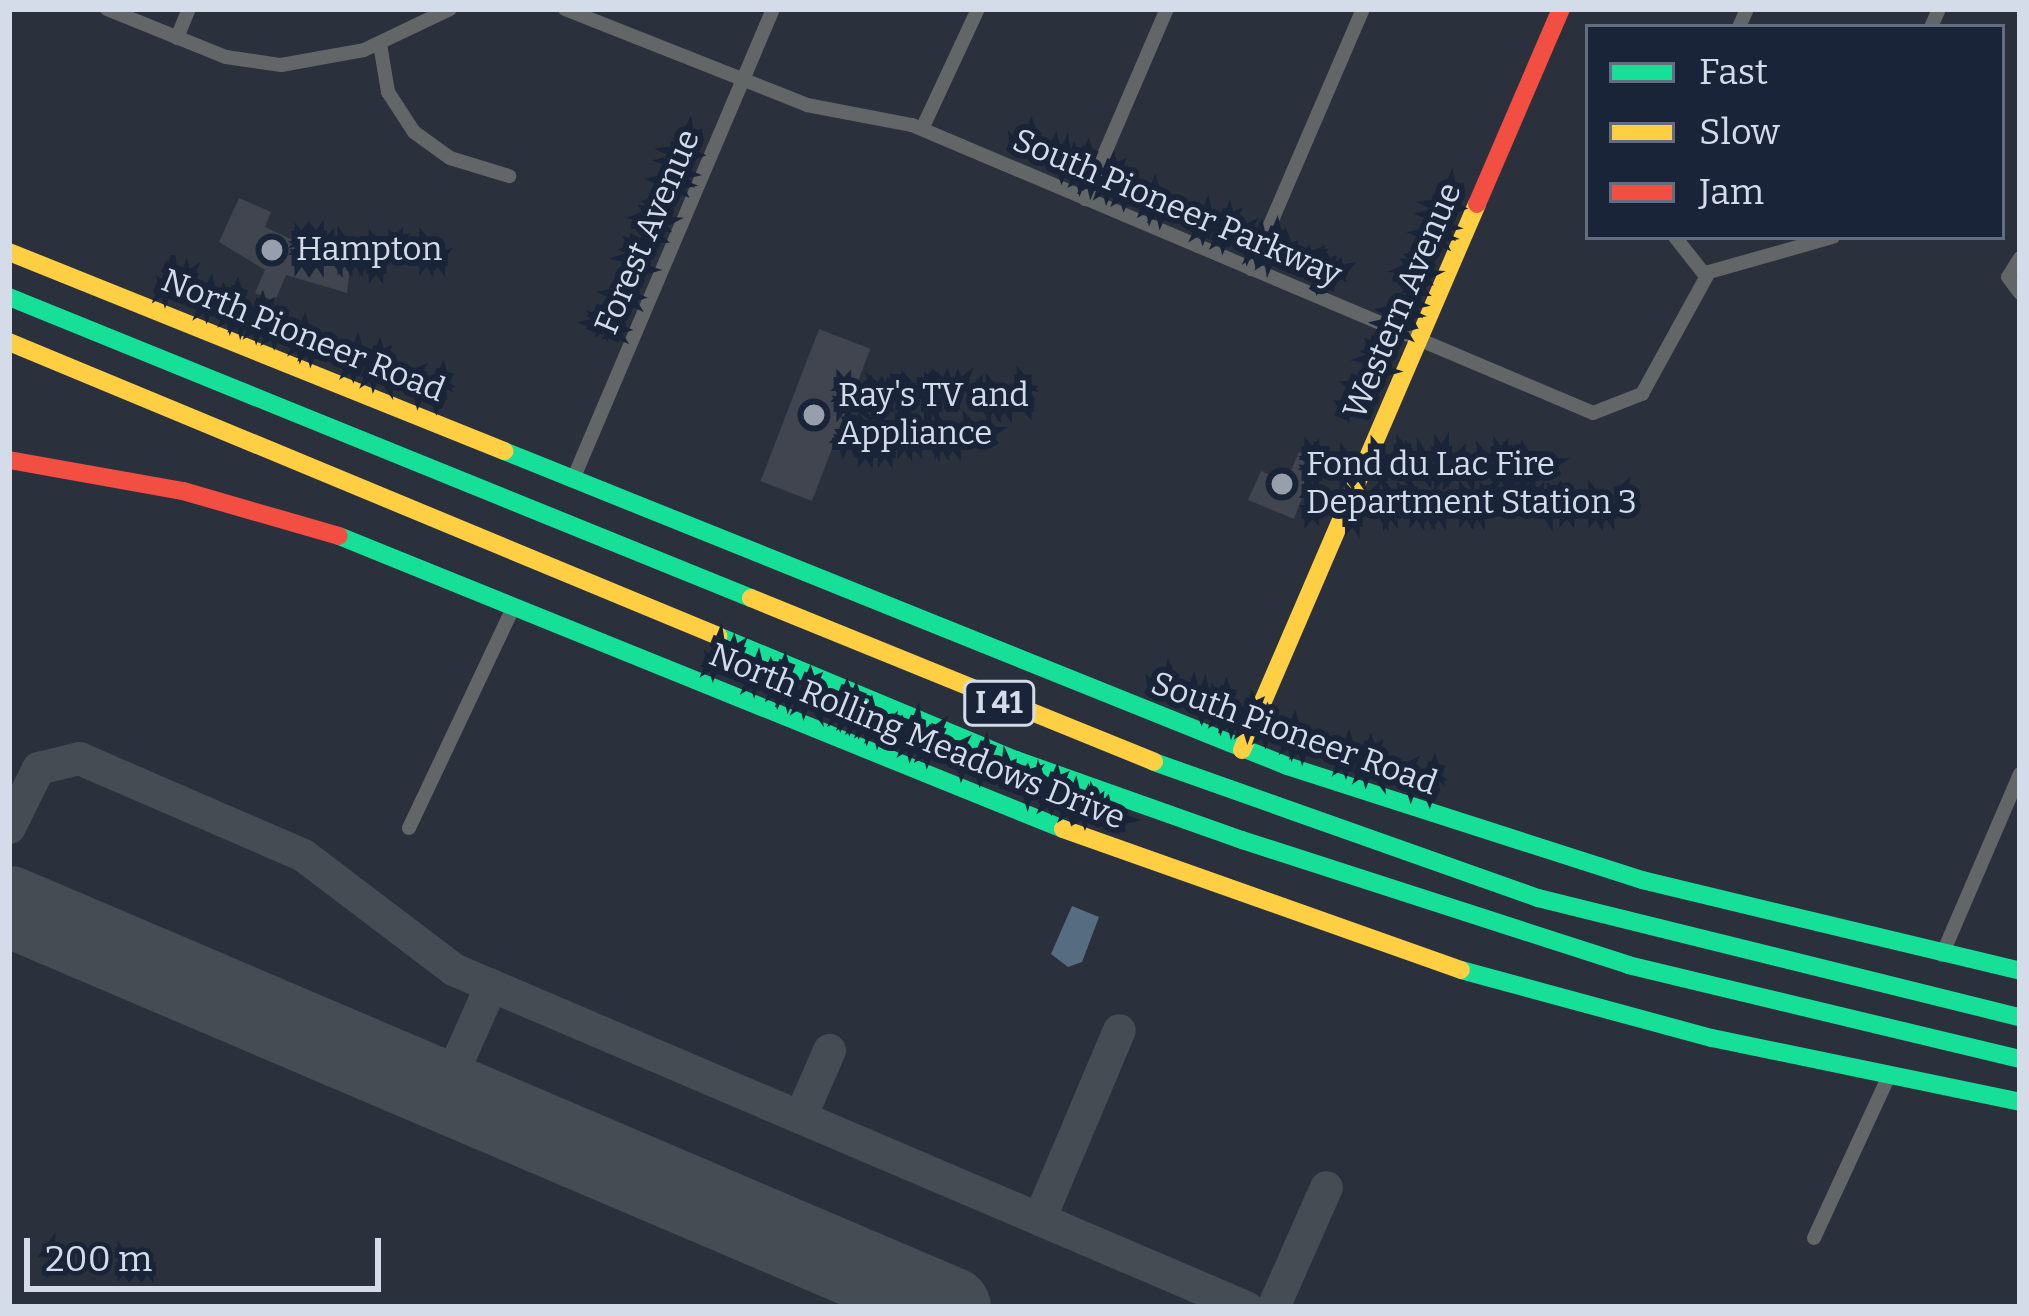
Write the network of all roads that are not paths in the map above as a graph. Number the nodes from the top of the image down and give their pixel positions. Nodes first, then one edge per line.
1 (106, 9) edge
2 (189, 9) edge
3 (450, 9) edge
4 (565, 9) edge
5 (773, 9) edge
6 (978, 9) edge
7 (1167, 9) edge
8 (1363, 9) edge
9 (1561, 9) edge
10 (177, 38) junction
11 (380, 44) junction
12 (743, 79) junction
13 (922, 129) junction
14 (509, 176) dead end
15 (1085, 199) junction
16 (1677, 240) edge
17 (1823, 240) edge
18 (9, 252) edge
19 (2020, 258) edge
20 (1251, 269) junction
21 (1706, 275) junction
22 (2020, 293) edge
23 (9, 297) edge
24 (1419, 340) junction
25 (9, 342) edge
26 (9, 460) edge
27 (574, 477) junction
28 (514, 607) junction
29 (1242, 750) junction
30 (2020, 774) edge
31 (409, 828) dead end
32 (1942, 955) junction
33 (2020, 971) edge
34 (2020, 1017) edge
35 (2020, 1059) edge
36 (1889, 1076) junction
37 (2020, 1102) edge
38 (1814, 1238) dead end

1 - 10 street
2 - 10 street
3 - 11 street
4 - 12 street, South Pioneer Parkway
5 - 12 street, Forest Avenue
6 - 13 street
7 - 15 street
8 - 20 street
9 - 24 main road, Western Avenue
10 - 11 street
11 - 14 street
12 - 13 street, South Pioneer Parkway
12 - 27 street, Forest Avenue
13 - 15 street, South Pioneer Parkway
15 - 20 street, South Pioneer Parkway
16 - 21 street
17 - 21 street
18 - 27 main road, North Pioneer Road
19 - 22 street
20 - 24 street, South Pioneer Parkway
21 - 24 street, South Pioneer Parkway
23 - 34 main road, I 41
24 - 29 main road, Western Avenue
25 - 35 main road, I 41
26 - 28 main road, North Rolling Meadows Drive
27 - 29 main road, South Pioneer Road
28 - 31 street
28 - 36 main road, North Rolling Meadows Drive
29 - 32 main road, South Pioneer Road
30 - 32 street
32 - 33 main road, South Pioneer Road
36 - 37 main road, North Rolling Meadows Drive
36 - 38 street

